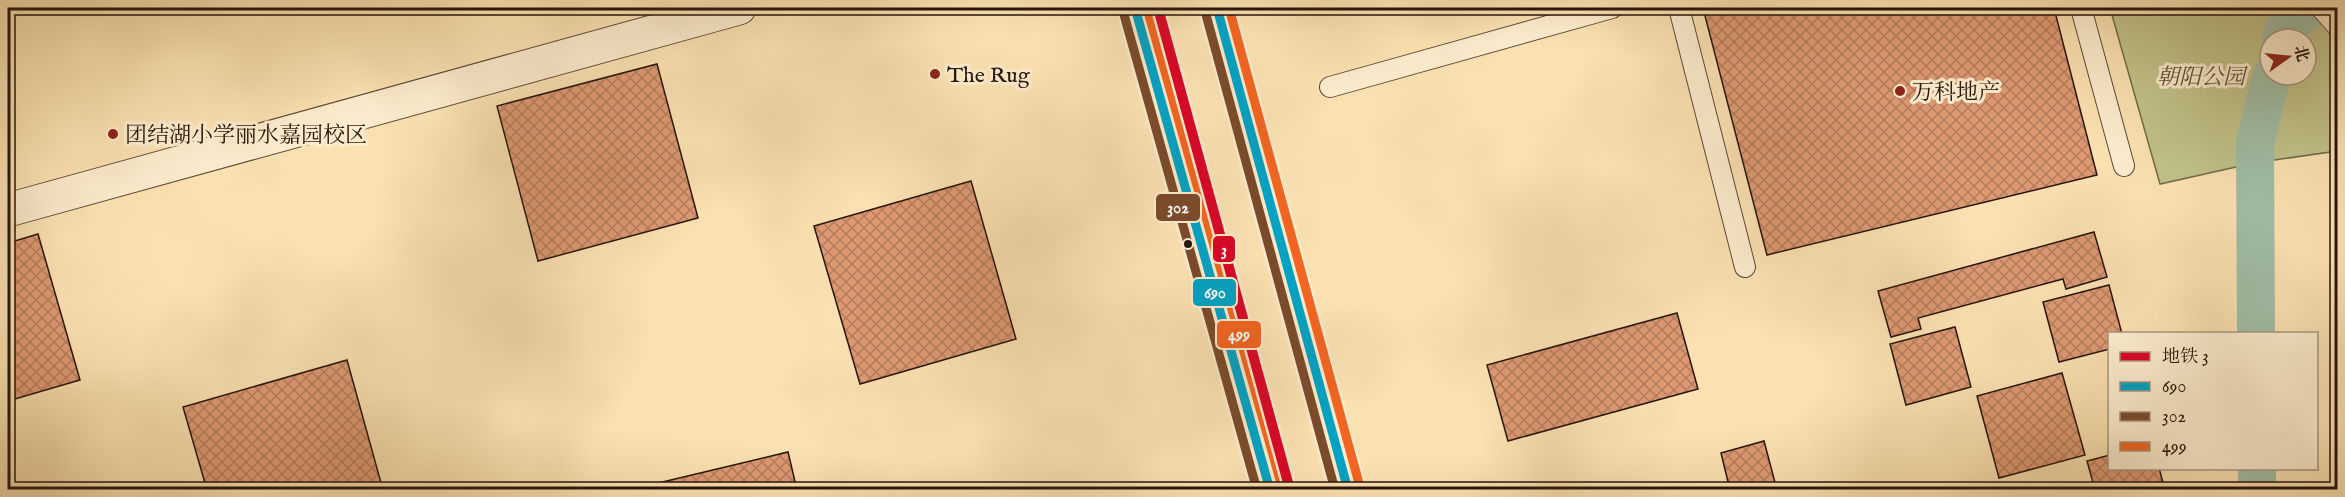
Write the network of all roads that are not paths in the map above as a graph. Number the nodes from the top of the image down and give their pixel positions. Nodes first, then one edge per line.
1 (739, 8) edge
2 (1135, 8) edge
3 (1217, 8) edge
4 (1612, 8) edge
5 (1679, 8) edge
6 (2081, 8) edge
7 (2321, 8) edge
8 (2337, 27) edge
9 (1330, 87) dead end
10 (2124, 165) dead end
11 (8, 210) edge
12 (1745, 267) dead end
13 (1270, 489) edge
14 (1348, 489) edge

1 - 11 street
2 - 13 main road
3 - 14 main road
4 - 9 lane
5 - 12 lane
6 - 10 lane
7 - 8 lane

